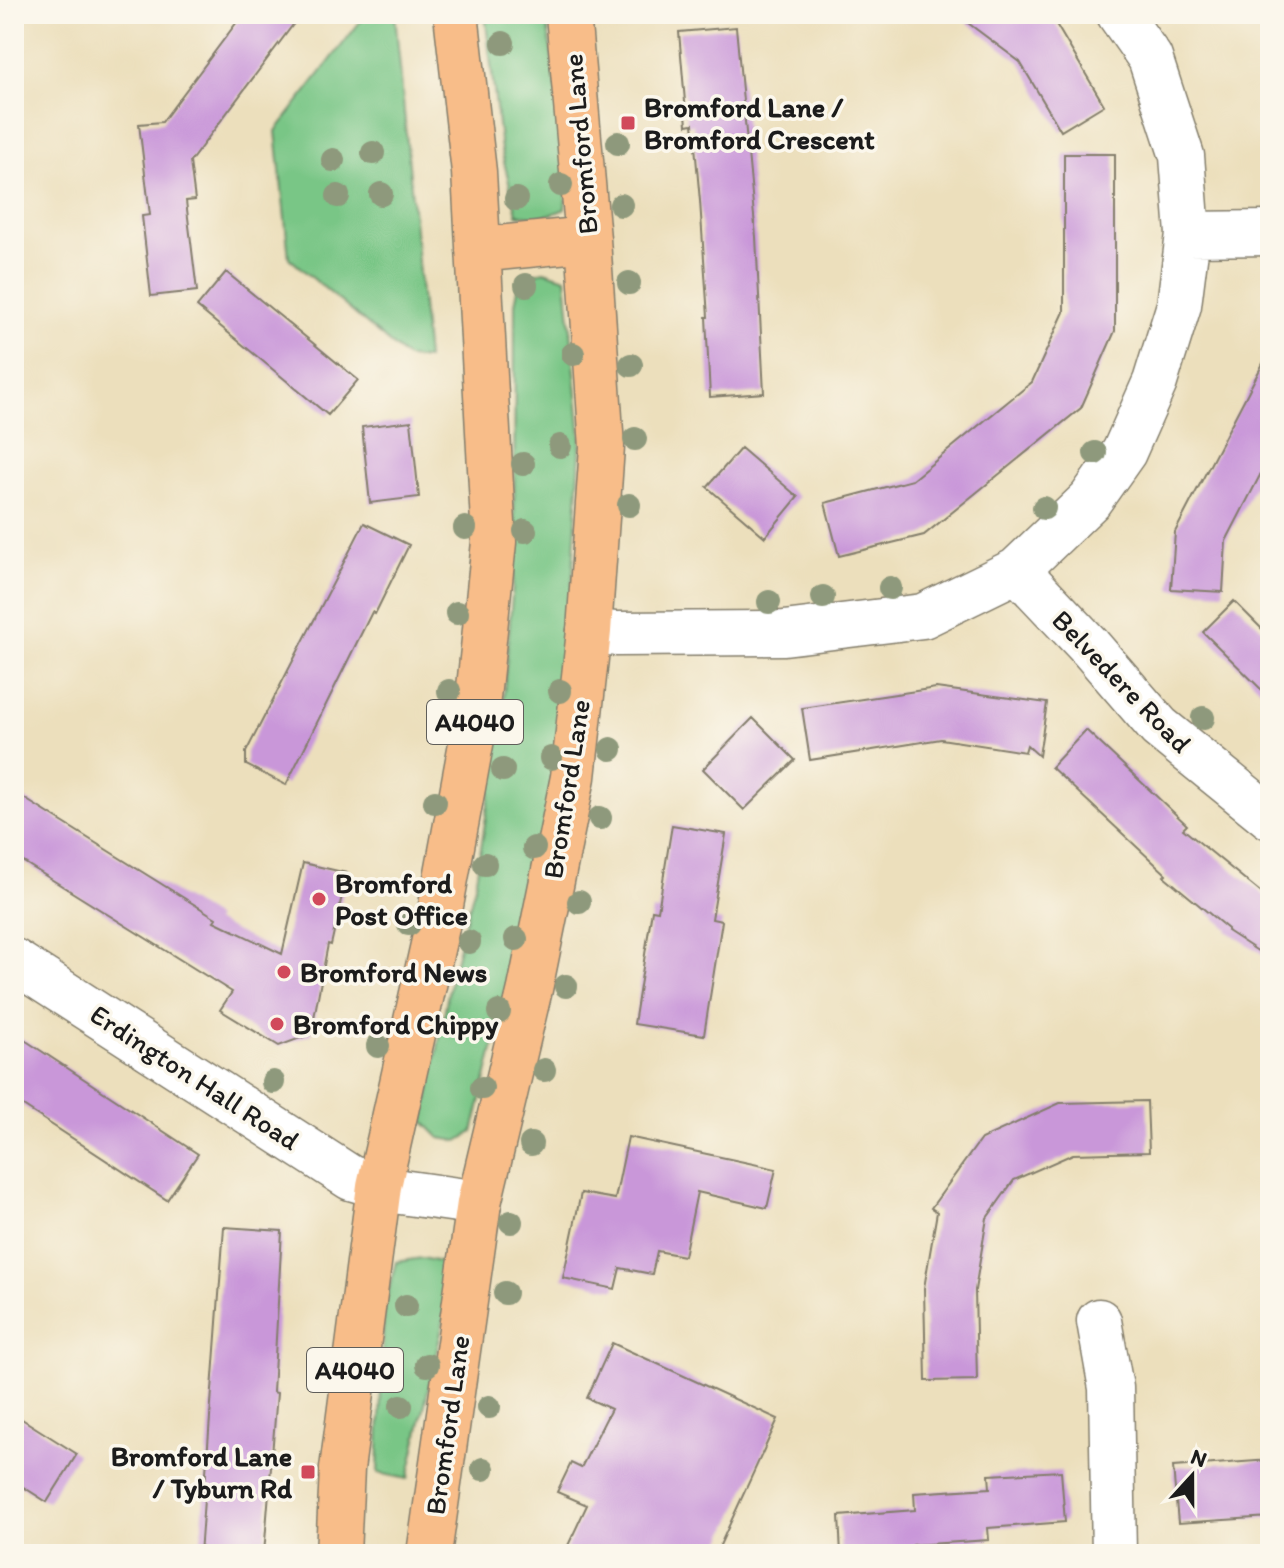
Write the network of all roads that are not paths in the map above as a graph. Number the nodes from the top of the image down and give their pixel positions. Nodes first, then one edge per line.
1 (456, 14) edge
2 (568, 14) edge
3 (1119, 14) edge
4 (1270, 233) edge
5 (1188, 234) junction
6 (588, 239) junction
7 (478, 250) junction
8 (1017, 570) junction
9 (589, 631) junction
10 (1270, 817) edge
11 (14, 961) edge
12 (379, 1186) junction
13 (479, 1203) junction
14 (1099, 1321) dead end
15 (338, 1554) edge
16 (429, 1554) edge
17 (1114, 1554) edge

1 - 7 main road, A4040
2 - 6 main road, Bromford Lane
3 - 5 street
4 - 5 street
5 - 8 street
6 - 7 main road
6 - 9 main road, Bromford Lane
7 - 12 main road, A4040
8 - 9 street
8 - 10 street, Belvedere Road
9 - 13 main road, Bromford Lane
11 - 12 street, Erdington Hall Road
12 - 13 street, Erdington Hall Road
12 - 15 main road, A4040
13 - 16 main road, Bromford Lane
14 - 17 street

